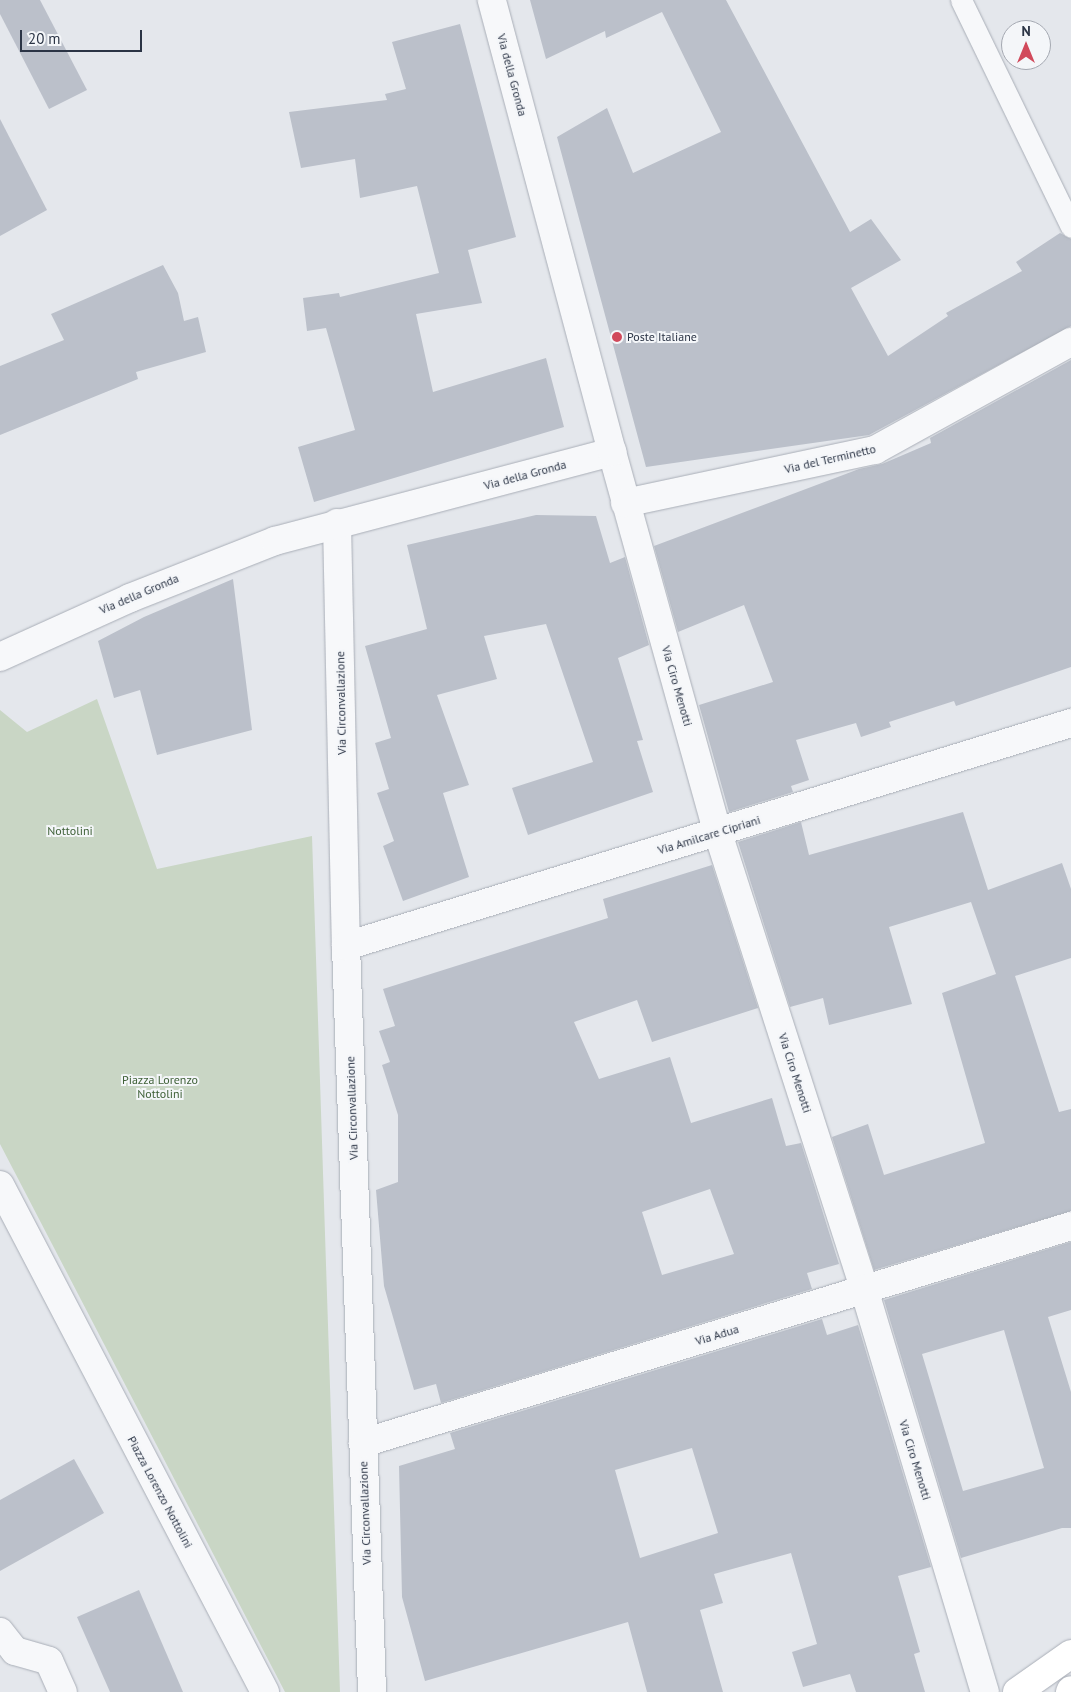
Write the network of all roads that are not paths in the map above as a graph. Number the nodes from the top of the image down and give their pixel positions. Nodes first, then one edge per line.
1 (492, 0) edge
2 (961, 0) edge
3 (1071, 227) edge
4 (1071, 342) edge
5 (612, 452) junction
6 (625, 503) junction
7 (337, 523) junction
8 (0, 657) edge
9 (1071, 723) edge
10 (718, 833) junction
11 (346, 946) junction
12 (0, 1185) edge
13 (1071, 1226) edge
14 (864, 1289) junction
15 (362, 1443) junction
16 (0, 1632) edge
17 (1071, 1654) edge
18 (63, 1692) edge
19 (264, 1692) edge
20 (372, 1692) edge
21 (985, 1692) edge
22 (1017, 1692) edge

1 - 5 street, Via della Gronda
2 - 3 lane
4 - 6 street, Via del Terminetto
5 - 6 street, Via Ciro Menotti
5 - 7 street, Via della Gronda
6 - 10 street, Via Ciro Menotti
7 - 8 street, Via della Gronda
7 - 11 street, Via Circonvallazione
9 - 10 street, Via Amilcare Cipriani
10 - 11 street, Via Amilcare Cipriani
10 - 14 street, Via Ciro Menotti
11 - 15 street, Via Circonvallazione
12 - 19 street, Piazza Lorenzo Nottolini
13 - 14 street, Via Adua
14 - 15 street, Via Adua
14 - 21 street, Via Ciro Menotti
15 - 20 street, Via Circonvallazione
16 - 18 street
17 - 22 main road

